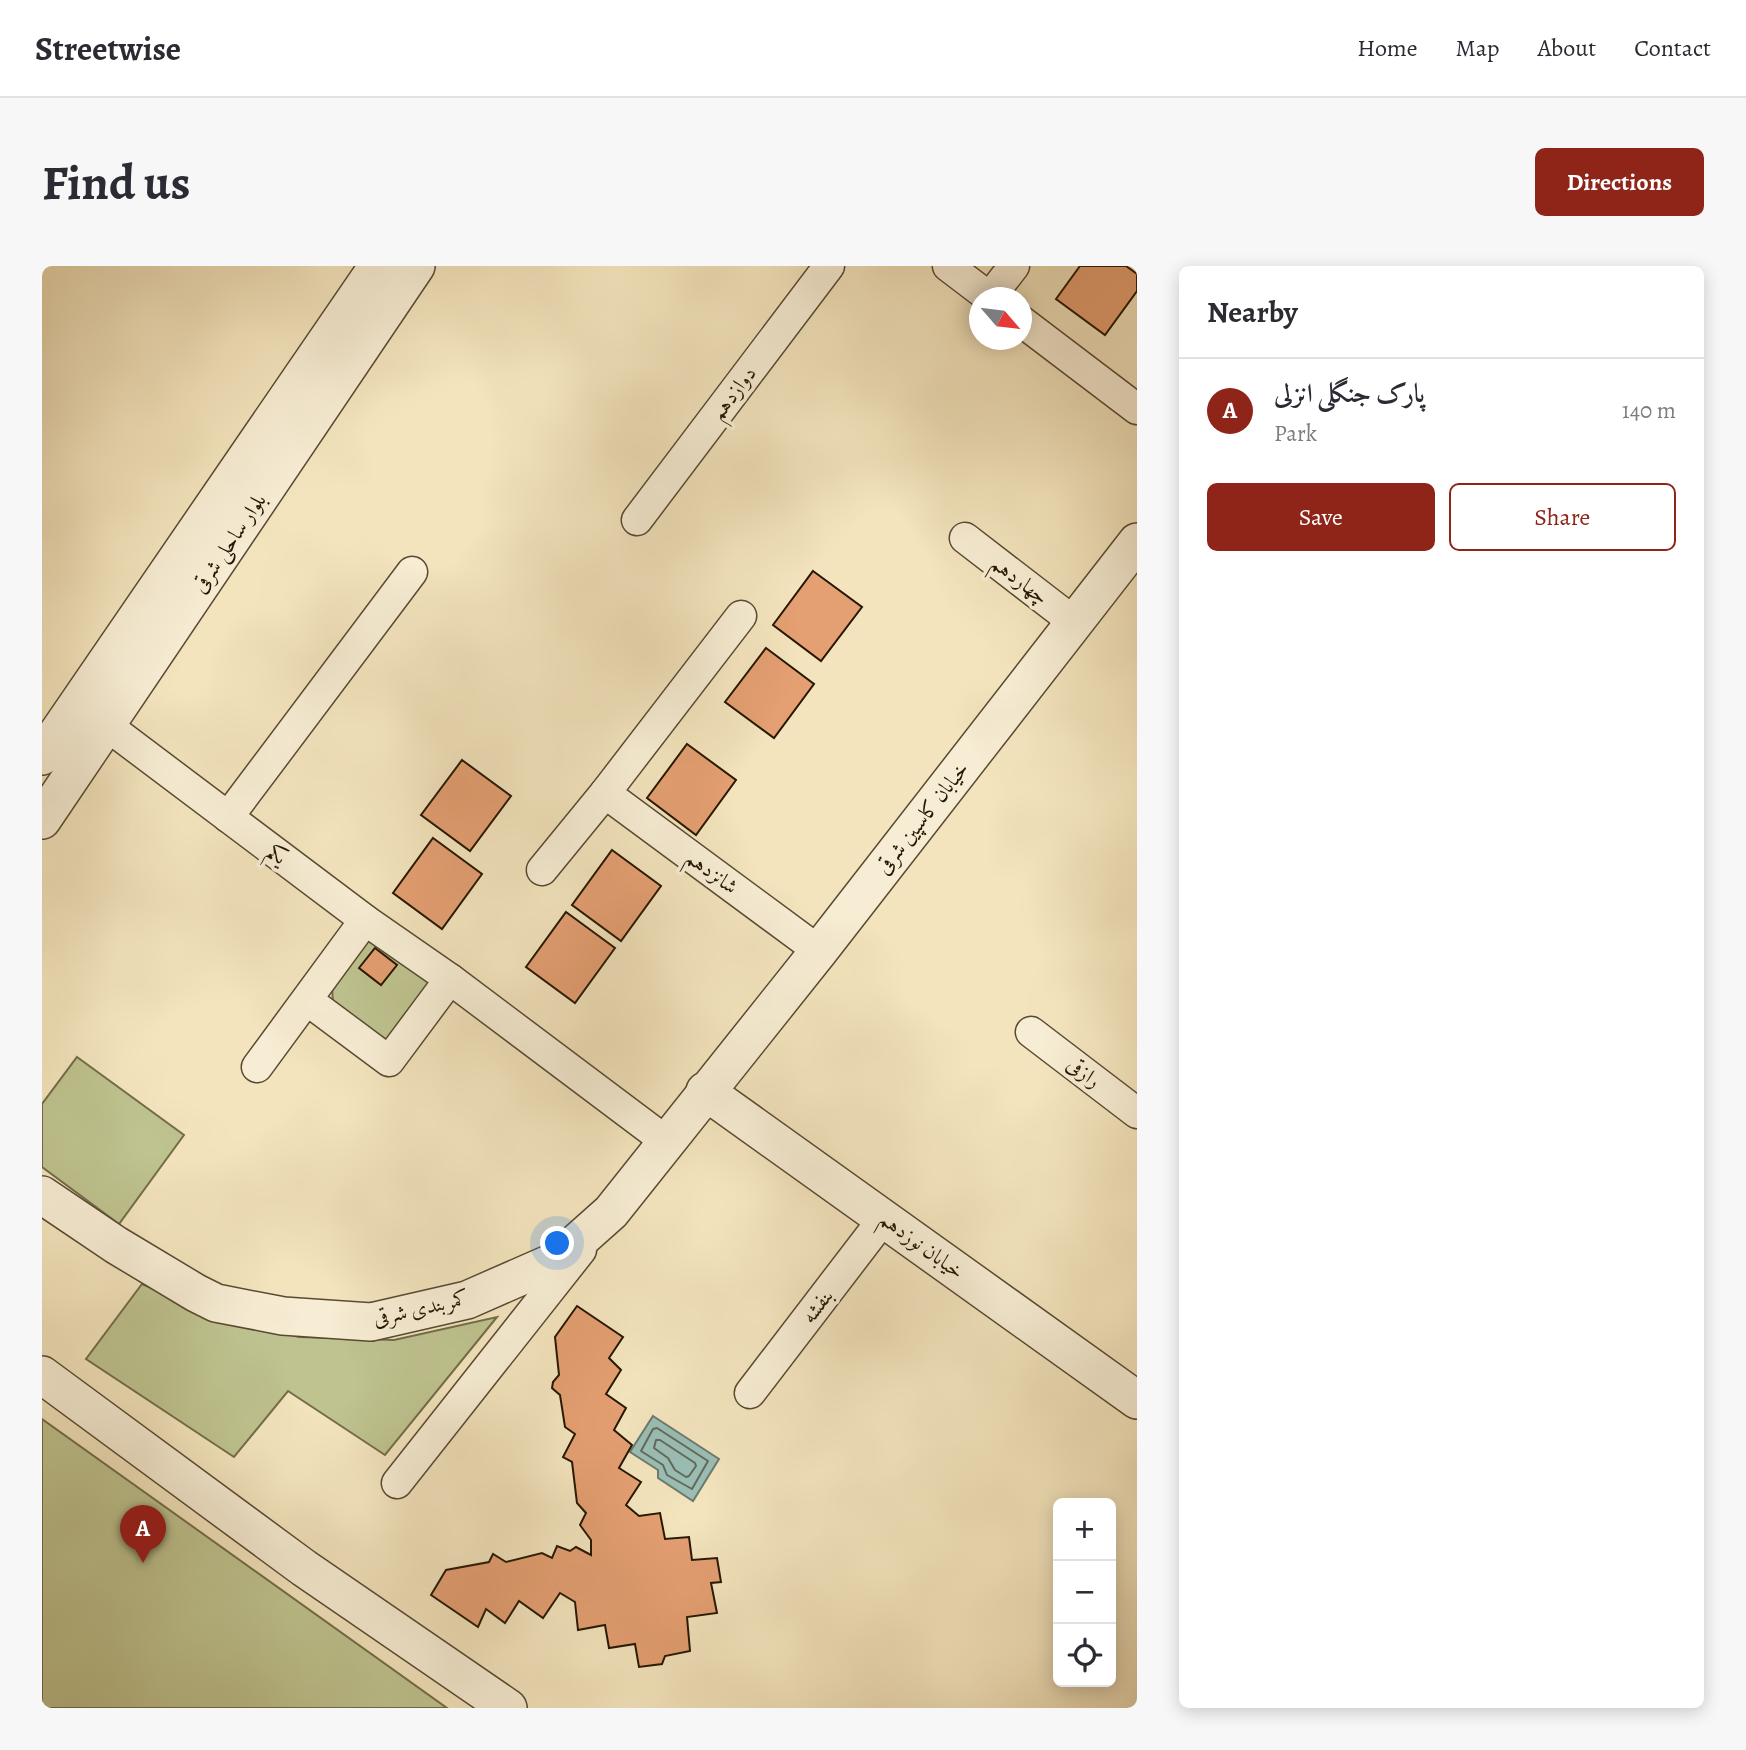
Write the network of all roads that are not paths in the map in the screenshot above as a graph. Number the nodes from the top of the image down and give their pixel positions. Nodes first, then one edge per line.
1 (378, 266) edge
2 (416, 266) edge
3 (829, 266) edge
4 (948, 266) edge
5 (1014, 266) edge
6 (976, 287) edge
7 (998, 287) edge
8 (1032, 329) edge
9 (1137, 409) edge
10 (637, 520) dead end
11 (965, 538) dead end
12 (1137, 542) edge
13 (412, 572) dead end
14 (741, 616) dead end
15 (1074, 622) junction
16 (106, 726) junction
17 (42, 756) edge
18 (604, 793) junction
19 (228, 817) junction
20 (42, 820) edge
21 (542, 870) dead end
22 (365, 920) junction
23 (819, 951) junction
24 (450, 979) junction
25 (307, 1000) junction
26 (1031, 1032) dead end
27 (257, 1067) dead end
28 (705, 1091) junction
29 (1137, 1112) edge
30 (667, 1142) junction
31 (42, 1195) edge
32 (611, 1212) junction
33 (884, 1218) junction
34 (42, 1375) edge
35 (750, 1393) dead end
36 (1135, 1394) edge
37 (397, 1483) dead end
38 (508, 1708) edge

1 - 17 street, بلوار ساحلی شرقی
2 - 16 street, بلوار ساحلی شرقی
3 - 10 street, دوازدهم
4 - 6 street
5 - 7 street
8 - 9 street
11 - 15 street, چهاردهم
12 - 15 street, خیابان کاسپین شرقی
13 - 19 street
14 - 18 street
15 - 23 street, خیابان کاسپین شرقی
16 - 19 street, یکم
16 - 20 street, بلوار ساحلی شرقی
18 - 21 street
18 - 23 street, شانزدهم
19 - 22 street, یکم
22 - 24 street, یکم
22 - 25 street
23 - 28 street, خیابان کاسپین شرقی
24 - 25 street
24 - 30 street, یکم
25 - 27 street
26 - 29 street, رازقی
28 - 30 street, کمربندی شرقی
28 - 33 street, خیابان نوزدهم
30 - 32 street, کمربندی شرقی
31 - 32 street, کمربندی شرقی
32 - 37 street
33 - 35 street, بنفشه
33 - 36 street, خیابان نوزدهم
34 - 38 street

